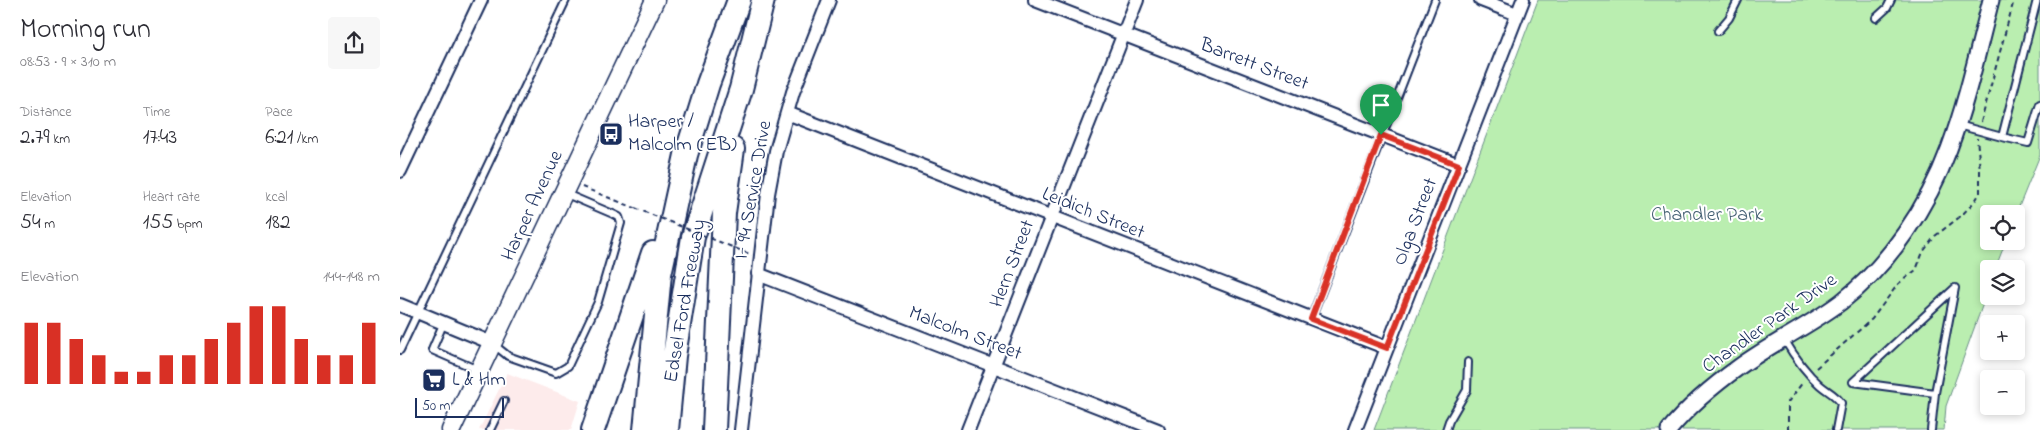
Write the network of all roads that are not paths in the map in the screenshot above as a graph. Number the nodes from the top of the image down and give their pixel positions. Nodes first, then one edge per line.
1 (481, 0) edge
2 (566, 0) edge
3 (655, 0) edge
4 (740, 0) edge
5 (763, 0) edge
6 (829, 0) edge
7 (1035, 0) edge
8 (1137, 0) edge
9 (1435, 0) edge
10 (1481, 0) edge
11 (1523, 0) edge
12 (1738, 0) edge
13 (1891, 0) edge
14 (1991, 0) edge
15 (2037, 0) edge
16 (1517, 14) junction
17 (1876, 18) dead end
18 (1718, 31) dead end
19 (1123, 34) junction
20 (741, 89) junction
21 (2040, 104) edge
22 (786, 113) junction
23 (1957, 124) junction
24 (1381, 135) junction
25 (2002, 137) junction
26 (686, 155) junction
27 (1459, 165) junction
28 (400, 171) edge
29 (566, 187) junction
30 (1052, 218) junction
31 (758, 274) junction
32 (400, 305) edge
33 (418, 312) junction
34 (1311, 319) junction
35 (444, 322) junction
36 (1784, 339) junction
37 (492, 343) junction
38 (1387, 348) junction
39 (400, 350) edge
40 (1468, 362) dead end
41 (994, 366) junction
42 (478, 370) junction
43 (1935, 393) junction
44 (504, 401) dead end
45 (451, 430) edge
46 (490, 430) edge
47 (593, 430) edge
48 (645, 430) edge
49 (667, 430) edge
50 (714, 430) edge
51 (741, 430) edge
52 (968, 430) edge
53 (1158, 430) edge
54 (1355, 430) edge
55 (1446, 430) edge
56 (1669, 430) edge
57 (1836, 430) edge
58 (1931, 430) edge

1 - 28 street
2 - 33 lane
3 - 29 main road, Harper Avenue
4 - 26 highway, Edsel Ford Freeway
5 - 20 highway, Edsel Ford Freeway
6 - 22 street, I- 94 Service Drive
7 - 19 street, Barrett Street
8 - 19 street, Hern Street
9 - 24 lane
10 - 16 street
11 - 16 street, Olga Street
12 - 18 lane
13 - 17 lane
14 - 23 street, Chandler Park Drive
15 - 25 lane
16 - 27 street, Olga Street
19 - 24 street, Barrett Street
19 - 30 street, Hern Street
20 - 49 highway, Edsel Ford Freeway
20 - 50 highway
21 - 25 lane
22 - 30 street, Leidich Street
22 - 31 street, I- 94 Service Drive
23 - 25 lane
23 - 36 street, Chandler Park Drive
24 - 27 street, Barrett Street
24 - 34 lane
26 - 47 highway
26 - 48 highway, Edsel Ford Freeway
27 - 38 street, Olga Street
29 - 37 main road, Harper Avenue
29 - 37 lane
30 - 34 street, Leidich Street
30 - 41 street, Hern Street
31 - 41 street, Malcolm Street
31 - 51 street, I- 94 Service Drive
32 - 33 street
33 - 35 street
33 - 39 lane
34 - 38 street, Leidich Street
35 - 37 street
35 - 42 lane
36 - 56 street, Chandler Park Drive
36 - 57 lane
37 - 42 main road, Harper Avenue
38 - 54 street, Olga Street
40 - 55 lane
41 - 52 street, Hern Street
41 - 53 street, Malcolm Street
42 - 45 main road, Harper Avenue
43 - 43 lane
43 - 58 lane
44 - 46 lane

